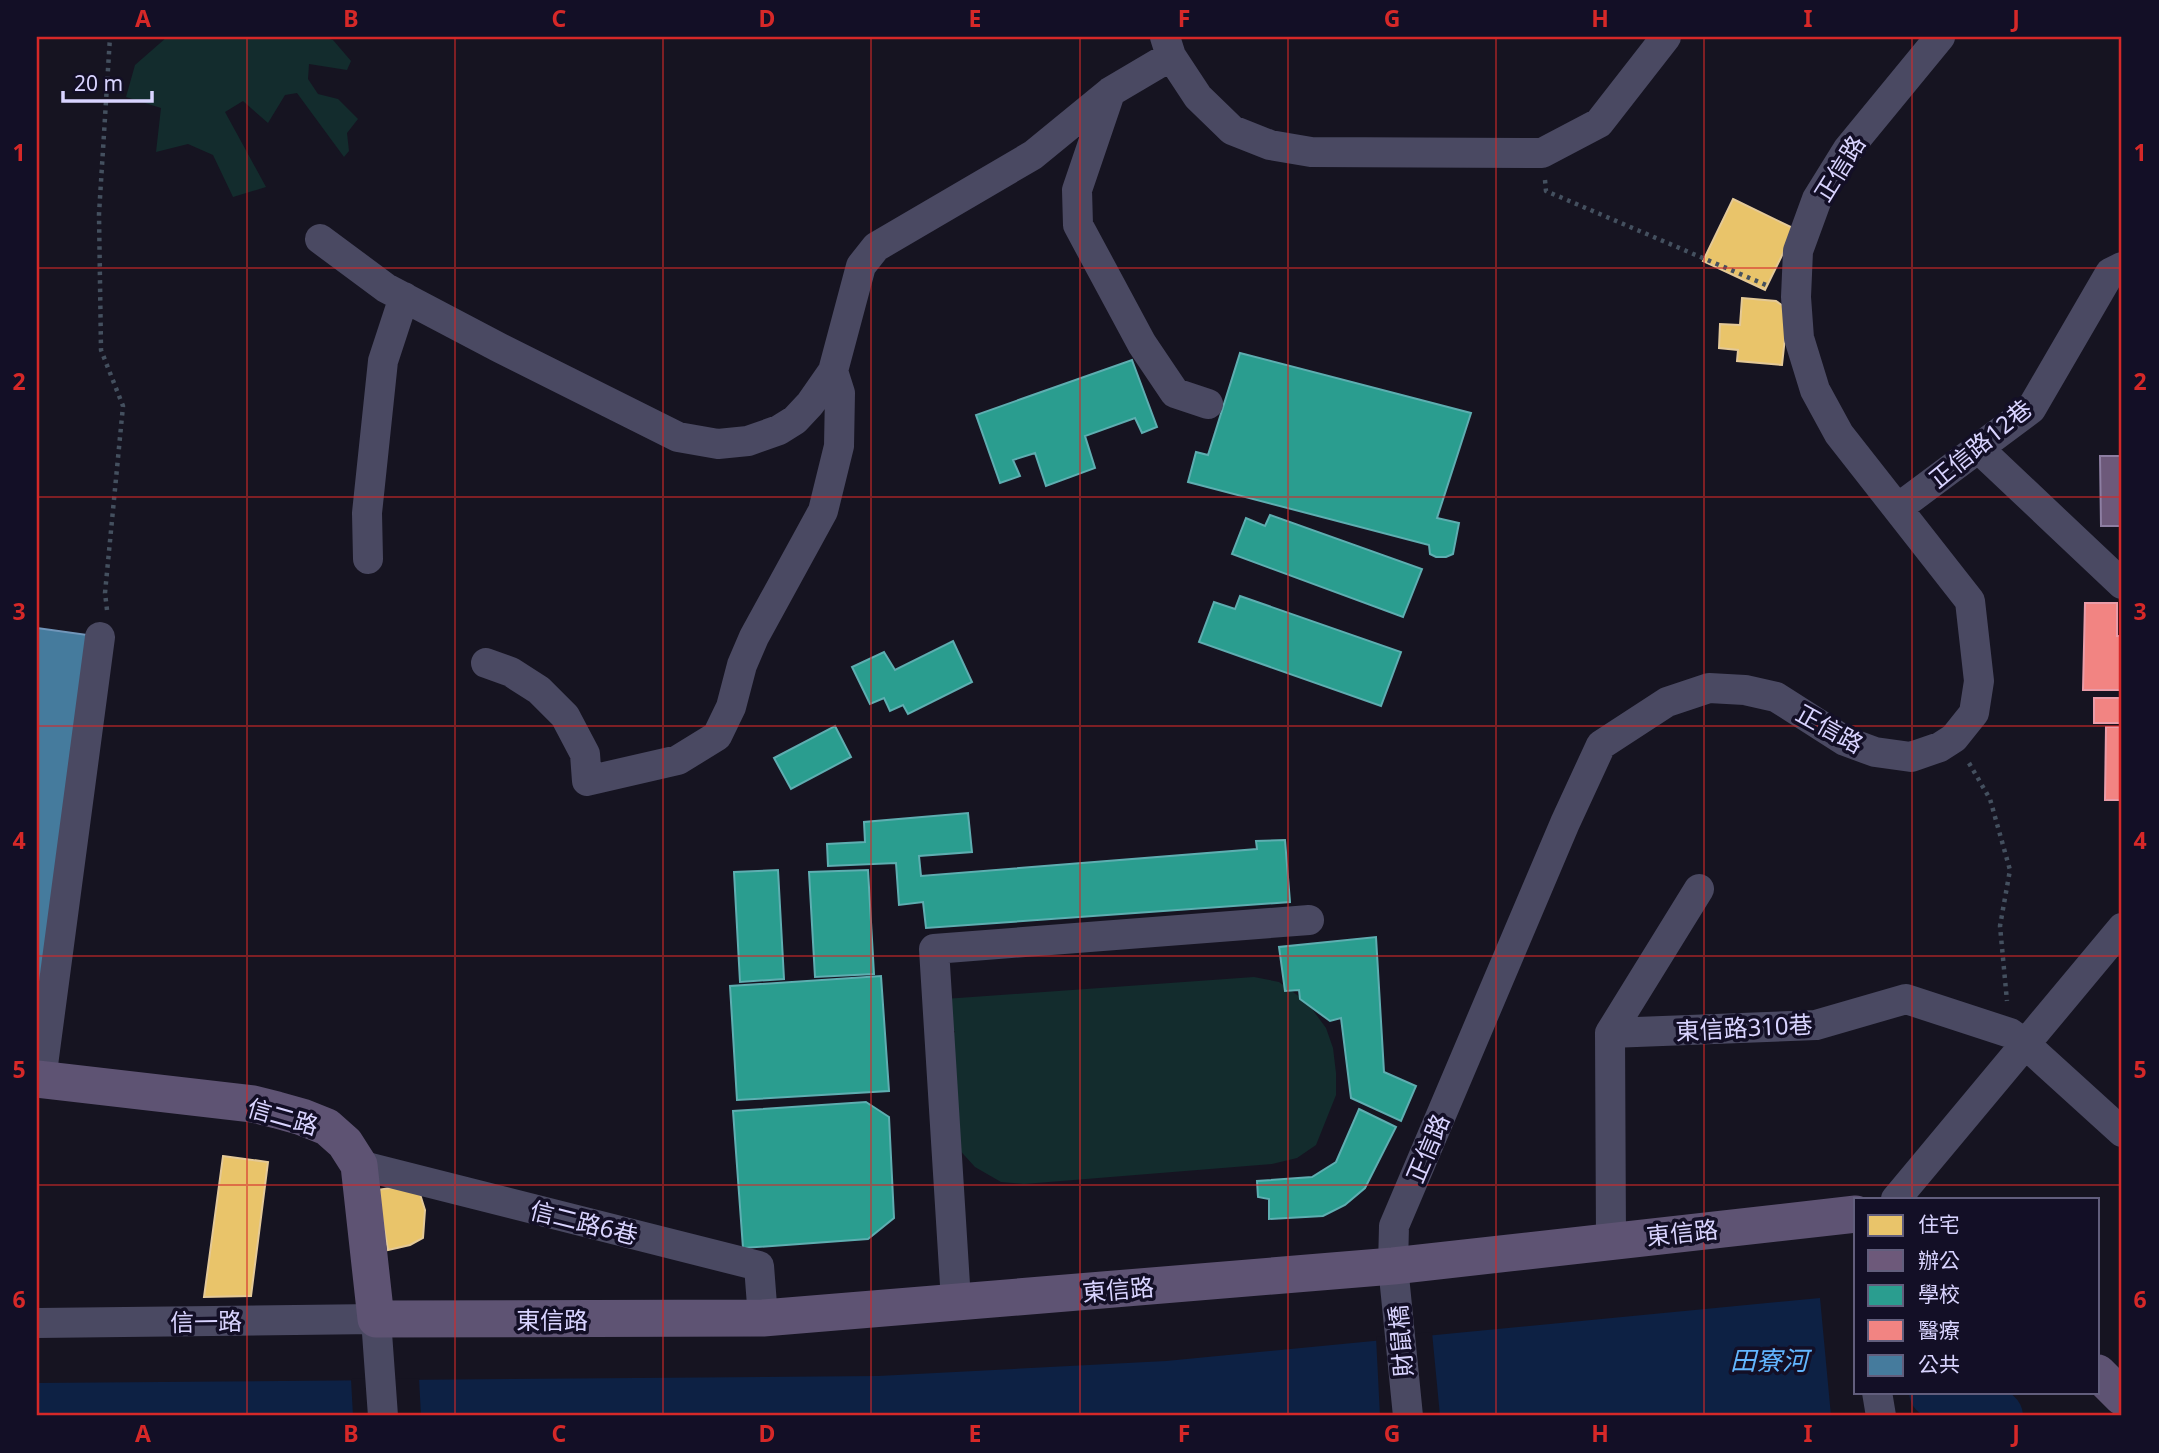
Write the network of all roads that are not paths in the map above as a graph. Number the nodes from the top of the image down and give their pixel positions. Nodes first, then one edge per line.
1 (1666, 37) edge
2 (1940, 37) edge
3 (1168, 46) edge
4 (1110, 92) junction
5 (320, 239) dead end
6 (2122, 267) edge
7 (404, 297) junction
8 (833, 371) junction
9 (1208, 404) dead end
10 (1978, 448) junction
11 (1898, 508) junction
12 (368, 559) dead end
13 (2122, 584) edge
14 (104, 629) road end
15 (486, 663) dead end
16 (1699, 889) dead end
17 (1309, 920) dead end
18 (2122, 928) edge
19 (1610, 1033) junction
20 (2017, 1038) junction
21 (39, 1080) edge
22 (2122, 1132) edge
23 (359, 1165) junction
24 (1897, 1198) edge
25 (1854, 1214) edge
26 (1611, 1240) junction
27 (1393, 1266) junction
28 (956, 1301) junction
29 (763, 1318) junction
30 (376, 1319) junction
31 (37, 1323) edge
32 (2100, 1376) edge
33 (1877, 1394) edge
34 (2122, 1397) edge
35 (383, 1416) edge
36 (1408, 1416) edge
37 (1881, 1416) edge

1 - 3 street
2 - 11 street, 正信路
3 - 4 street
4 - 8 street
4 - 9 street
5 - 7 street
6 - 10 street, 正信路12巷
7 - 8 street
7 - 12 street
8 - 15 street
10 - 11 street, 正信路12巷
10 - 13 street
11 - 27 street, 正信路
14 - 21 street
16 - 19 street
17 - 28 street
18 - 20 street
19 - 20 street, 東信路310巷
19 - 26 street
20 - 22 street, 東信路310巷
20 - 24 street
21 - 23 main road, 信二路
23 - 29 street, 信二路6巷
23 - 30 main road
25 - 26 main road, 東信路
26 - 27 main road, 東信路
27 - 28 main road, 東信路
27 - 36 street, 財鼠橋
28 - 29 main road, 東信路
29 - 30 main road, 東信路
30 - 31 street, 信一路
30 - 35 street
32 - 34 main road
33 - 37 street

